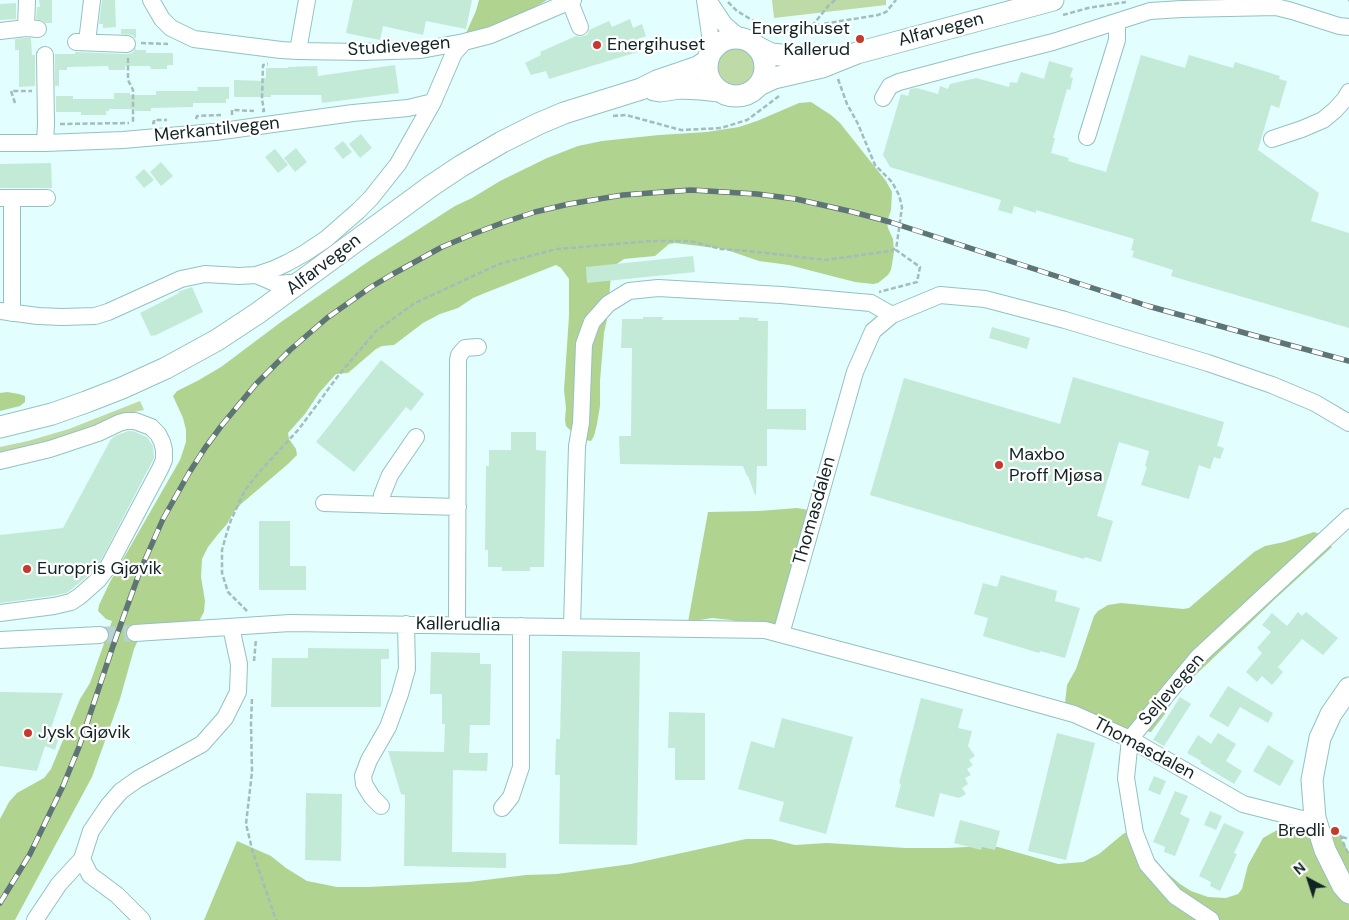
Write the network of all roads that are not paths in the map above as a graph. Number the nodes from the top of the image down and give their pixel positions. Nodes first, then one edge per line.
1 (27, 0) edge
2 (92, 0) edge
3 (151, 0) edge
4 (307, 0) edge
5 (707, 0) edge
6 (1053, 0) edge
7 (572, 1) edge
8 (1117, 22) junction
9 (580, 27) dead end
10 (1349, 27) edge
11 (0, 31) edge
12 (464, 42) junction
13 (751, 43) junction
14 (127, 44) road end
15 (298, 51) junction
16 (857, 53) junction
17 (45, 55) dead end
18 (710, 56) junction
19 (759, 85) junction
20 (641, 89) junction
21 (719, 91) junction
22 (1349, 92) edge
23 (882, 98) dead end
24 (434, 102) junction
25 (1088, 137) dead end
26 (1272, 139) dead end
27 (45, 143) junction
28 (0, 144) edge
29 (47, 198) dead end
30 (6, 199) edge
31 (256, 275) junction
32 (302, 282) junction
33 (6, 312) edge
34 (892, 315) junction
35 (478, 347) dead end
36 (1349, 423) edge
37 (0, 427) edge
38 (416, 437) dead end
39 (0, 461) edge
40 (324, 503) dead end
41 (382, 504) junction
42 (458, 507) junction
43 (1349, 517) edge
44 (0, 613) edge
45 (406, 624) junction
46 (457, 625) junction
47 (230, 626) junction
48 (521, 626) junction
49 (572, 627) junction
50 (135, 633) tunnel mouth
51 (780, 634) junction
52 (100, 635) tunnel mouth
53 (0, 640) edge
54 (1349, 688) edge
55 (1130, 739) junction
56 (381, 806) dead end
57 (502, 808) dead end
58 (1315, 818) junction
59 (82, 859) junction
60 (1349, 893) edge
61 (36, 920) edge
62 (142, 920) edge
63 (1211, 920) edge

1 - 11 street
2 - 14 street
3 - 15 street, Studievegen
4 - 15 street
5 - 13 street
5 - 18 street
6 - 16 main road, Alfarvegen
7 - 9 street
7 - 12 street, Studievegen
8 - 10 street
8 - 23 street
8 - 25 street
12 - 15 street, Studievegen
12 - 24 street
13 - 16 main road, Alfarvegen
13 - 18 main road
13 - 19 main road
16 - 19 main road, Alfarvegen
17 - 27 street
18 - 20 main road, Alfarvegen
18 - 21 main road
19 - 21 main road
20 - 21 main road, Alfarvegen
20 - 32 main road, Alfarvegen
22 - 26 street
24 - 27 street, Merkantilvegen
24 - 31 street
27 - 28 street, Merkantilvegen
29 - 30 street
30 - 33 street
31 - 32 street
31 - 33 street
32 - 37 main road, Alfarvegen
34 - 36 street, Thomasdalen
34 - 49 street
34 - 51 street, Thomasdalen
35 - 42 street
38 - 41 street
39 - 44 street
40 - 41 street
41 - 42 street
42 - 46 street
43 - 55 street, Seljevegen
45 - 46 street, Kallerudlia
45 - 47 street, Kallerudlia
45 - 56 street
46 - 48 street, Kallerudlia
47 - 50 street, Kallerudlia
47 - 59 street
48 - 49 street, Kallerudlia
48 - 57 street
49 - 51 street, Kallerudlia
51 - 55 street, Thomasdalen
52 - 53 street
54 - 58 main road
55 - 58 street, Thomasdalen
55 - 63 street, Seljevegen
58 - 60 main road
59 - 61 street
59 - 62 street

